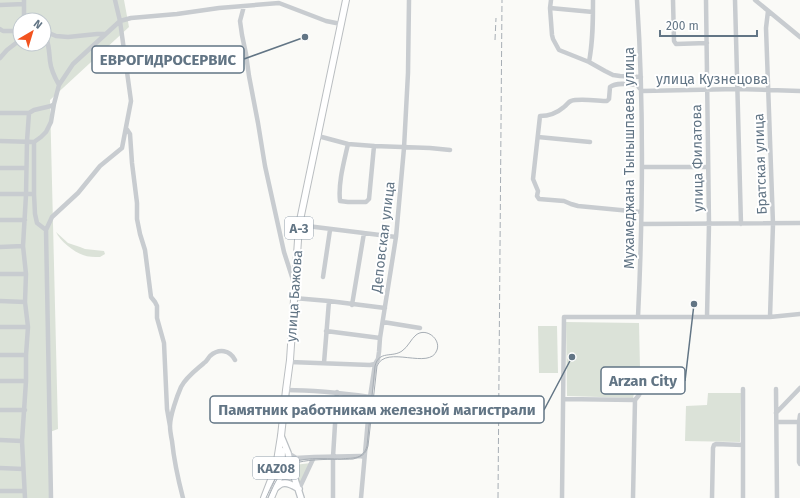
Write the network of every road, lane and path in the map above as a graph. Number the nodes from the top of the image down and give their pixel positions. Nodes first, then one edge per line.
1 (115, 0) edge
2 (346, 0) edge
3 (410, 0) edge
4 (550, 0) edge
5 (593, 0) edge
6 (637, 0) edge
7 (673, 0) edge
8 (706, 0) edge
9 (735, 0) edge
10 (755, 0) edge
11 (24, 2) edge
12 (0, 5) edge
13 (244, 6) junction
14 (550, 8) junction
15 (768, 11) junction
16 (593, 12) junction
17 (120, 21) junction
18 (341, 24) junction
19 (0, 29) edge
20 (12, 31) edge
21 (105, 34) junction
22 (52, 35) edge
23 (800, 37) edge
24 (707, 43) junction
25 (12, 46) edge
26 (49, 52) edge
27 (0, 58) edge
28 (589, 62) junction
29 (641, 77) junction
30 (59, 85) junction
31 (737, 89) junction
32 (707, 90) junction
33 (768, 90) junction
34 (642, 91) junction
35 (800, 91) edge
36 (54, 104) junction
37 (0, 113) edge
38 (29, 113) junction
39 (126, 128) junction
40 (318, 136) junction
41 (538, 137) junction
42 (0, 141) edge
43 (27, 141) junction
44 (34, 142) junction
45 (590, 142) dead end
46 (348, 144) junction
47 (374, 146) junction
48 (404, 148) junction
49 (450, 150) dead end
50 (642, 167) junction
51 (708, 167) junction
52 (0, 168) edge
53 (26, 168) junction
54 (0, 194) edge
55 (34, 194) junction
56 (26, 195) junction
57 (642, 212) junction
58 (0, 220) edge
59 (25, 220) junction
60 (800, 223) edge
61 (641, 224) junction
62 (709, 224) junction
63 (741, 224) junction
64 (773, 224) junction
65 (299, 225) junction
66 (46, 230) junction
67 (330, 230) junction
68 (364, 233) junction
69 (396, 237) junction
70 (23, 246) junction
71 (0, 247) edge
72 (0, 274) edge
73 (26, 274) junction
74 (323, 278) dead end
75 (295, 286) junction
76 (294, 298) junction
77 (0, 301) edge
78 (329, 301) junction
79 (25, 302) junction
80 (352, 305) junction
81 (385, 308) junction
82 (800, 314) edge
83 (638, 317) junction
84 (707, 317) junction
85 (770, 317) junction
86 (383, 322) junction
87 (28, 327) junction
88 (0, 328) edge
89 (420, 328) dead end
90 (326, 331) junction
91 (380, 338) junction
92 (0, 355) edge
93 (26, 355) junction
94 (235, 360) dead end
95 (290, 362) junction
96 (324, 364) junction
97 (375, 364) junction
98 (650, 371) dead end
99 (0, 381) edge
100 (26, 381) junction
101 (800, 388) edge
102 (743, 389) dead end
103 (776, 389) dead end
104 (286, 390) junction
105 (337, 392) junction
106 (370, 397) junction
107 (563, 399) junction
108 (635, 400) junction
109 (0, 410) edge
110 (24, 410) junction
111 (776, 412) junction
112 (800, 415) edge
113 (313, 418) dead end
114 (336, 421) junction
115 (777, 422) junction
116 (799, 422) edge
117 (170, 426) junction
118 (281, 436) junction
119 (0, 440) edge
120 (22, 441) junction
121 (743, 445) junction
122 (288, 453) junction
123 (314, 457) junction
124 (333, 457) junction
125 (364, 457) junction
126 (800, 464) edge
127 (0, 468) edge
128 (23, 469) junction
129 (275, 488) junction
130 (298, 489) junction
131 (0, 491) edge
132 (24, 491) junction
133 (25, 498) edge
134 (51, 498) edge
135 (183, 498) edge
136 (264, 498) edge
137 (271, 498) edge
138 (301, 498) edge
139 (332, 498) edge
140 (361, 498) edge
141 (562, 498) edge
142 (632, 498) edge
143 (712, 498) edge
144 (743, 498) edge
145 (777, 498) edge

1 - 17 street
2 - 18 highway, улица Бажова
3 - 48 street, Деповская улица
4 - 14 street
5 - 16 street
6 - 29 street, Мухамеджана Тынышпаева улица
7 - 24 street
8 - 24 street, улица Филатова
9 - 31 street
10 - 15 street
11 - 12 street
13 - 17 street
13 - 18 street
13 - 75 street
14 - 16 street
14 - 28 street
15 - 23 street
15 - 33 street, Братская улица
16 - 28 street
17 - 21 street
17 - 39 street
18 - 40 highway, улица Бажова / A-3
19 - 20 street
21 - 22 street
21 - 30 street
24 - 32 street, улица Филатова
25 - 27 street
26 - 30 street
28 - 29 street
29 - 34 street, Мухамеджана Тынышпаева улица
30 - 36 street
31 - 32 street, улица Кузнецова
31 - 33 street, улица Кузнецова
31 - 63 street
32 - 34 street, улица Кузнецова
32 - 51 street, улица Филатова
33 - 35 street, улица Кузнецова
33 - 64 street, Братская улица
34 - 41 street, улица Кузнецова
34 - 50 street, Мухамеджана Тынышпаева улица
36 - 38 street
36 - 44 street
37 - 38 street
38 - 43 street
39 - 66 street
39 - 117 street
40 - 46 street
40 - 65 highway, улица Бажова / A-3
41 - 45 street
41 - 57 street, улица Кузнецова
42 - 43 street
43 - 44 street
43 - 53 street
44 - 55 street
46 - 47 street
46 - 47 street
47 - 48 street
48 - 49 street
48 - 69 street, Деповская улица
50 - 51 street
50 - 57 street, Мухамеджана Тынышпаева улица
51 - 62 street, улица Филатова
52 - 53 street
53 - 56 street
54 - 56 street
55 - 56 street
55 - 66 street
56 - 59 street
57 - 61 street, Мухамеджана Тынышпаева улица
58 - 59 street
59 - 70 street
60 - 64 street
61 - 62 street
61 - 83 street, Мухамеджана Тынышпаева улица
62 - 63 street
62 - 84 street, улица Филатова
63 - 64 street
64 - 85 street, Братская улица
65 - 67 street
65 - 75 highway, улица Бажова / A-3
66 - 134 street
67 - 68 street
67 - 74 street
68 - 69 street
68 - 80 street
69 - 81 street, Деповская улица
70 - 71 street
70 - 73 street
72 - 73 street
73 - 79 street
75 - 76 highway, улица Бажова / A-3
76 - 78 street
76 - 95 highway, улица Бажова / A-3
77 - 79 street
78 - 80 street
78 - 90 street
79 - 87 street
80 - 81 street
81 - 86 street, Деповская улица
82 - 85 street
83 - 84 street
83 - 107 street
84 - 85 street
86 - 89 street
86 - 91 street, Деповская улица
87 - 88 street
87 - 93 street
90 - 91 street
90 - 96 street
91 - 97 street, Деповская улица
92 - 93 street
93 - 100 street
94 - 117 street
95 - 96 street
95 - 104 highway, улица Бажова / A-3
96 - 97 street
97 - 106 street, Деповская улица
98 - 108 street
99 - 100 street
100 - 110 street
101 - 111 street
102 - 121 street
103 - 111 street
104 - 105 street
104 - 118 highway, улица Бажова / A-3
105 - 106 street
105 - 114 street
106 - 125 street, Деповская улица
107 - 108 street
107 - 141 street
108 - 142 street
109 - 110 street
110 - 120 street
111 - 115 street
112 - 116 street
113 - 114 street
114 - 124 street
115 - 116 street
115 - 145 street
116 - 126 street
117 - 135 street
118 - 122 main road, улица Бажова
118 - 129 highway, KAZ08
118 - 136 highway, KAZ08
119 - 120 street
120 - 128 street
121 - 143 street
121 - 144 street
122 - 123 street
122 - 130 main road, улица Бажова
123 - 124 street
123 - 130 street
124 - 125 street
124 - 139 street
125 - 140 street, Деповская улица
127 - 128 street
128 - 132 street
129 - 130 main road
129 - 137 highway
130 - 138 main road, улица Бажова
131 - 132 street
132 - 133 street

